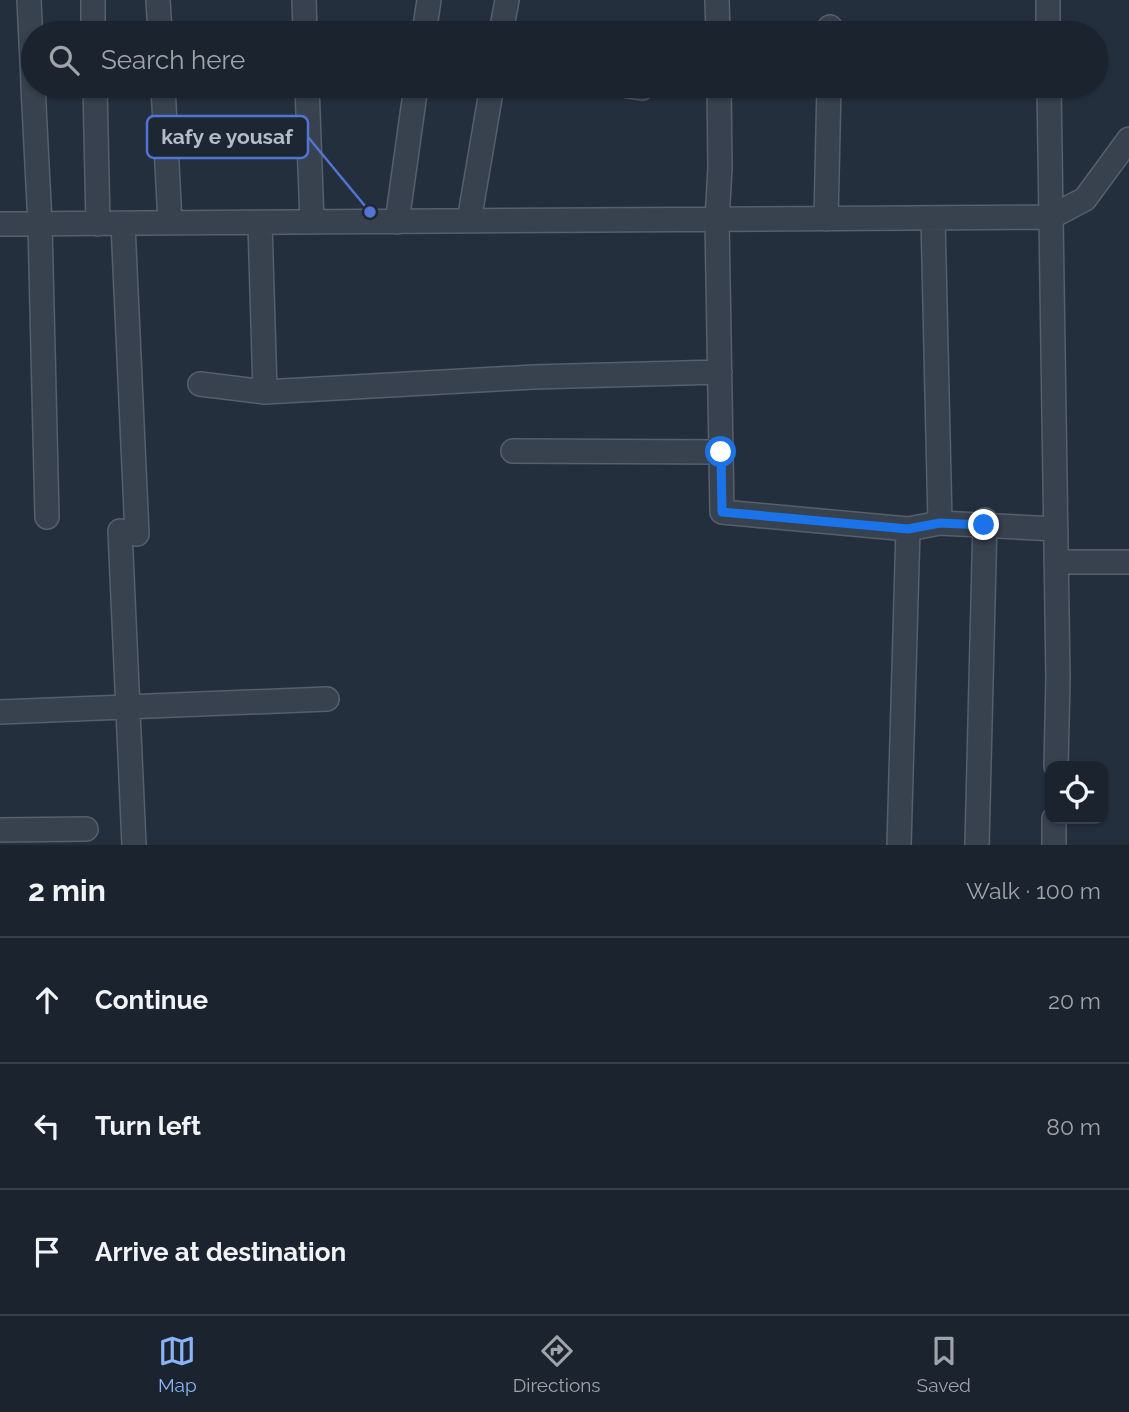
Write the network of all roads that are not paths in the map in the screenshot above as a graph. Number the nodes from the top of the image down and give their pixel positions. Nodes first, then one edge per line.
1 (29, 0) edge
2 (93, 0) edge
3 (158, 0) edge
4 (304, 0) edge
5 (429, 0) edge
6 (507, 0) edge
7 (717, 0) edge
8 (1048, 0) edge
9 (30, 21) edge
10 (93, 21) edge
11 (159, 21) edge
12 (305, 21) edge
13 (426, 21) edge
14 (503, 21) edge
15 (718, 21) edge
16 (1048, 21) edge
17 (34, 98) edge
18 (95, 98) edge
19 (164, 98) edge
20 (307, 98) edge
21 (414, 98) edge
22 (490, 98) edge
23 (719, 98) edge
24 (829, 98) edge
25 (1049, 98) edge
26 (1129, 139) edge
27 (1051, 217) junction
28 (933, 218) junction
29 (826, 219) junction
30 (717, 220) junction
31 (469, 221) junction
32 (312, 222) junction
33 (397, 222) junction
34 (170, 223) junction
35 (260, 223) junction
36 (0, 224) edge
37 (40, 224) junction
38 (98, 224) junction
39 (123, 224) junction
40 (720, 372) junction
41 (200, 384) dead end
42 (265, 393) junction
43 (513, 451) dead end
44 (721, 452) junction
45 (47, 517) dead end
46 (940, 523) junction
47 (984, 523) junction
48 (908, 529) junction
49 (1056, 529) junction
50 (1056, 562) junction
51 (1129, 562) edge
52 (327, 699) dead end
53 (128, 707) junction
54 (0, 712) edge
55 (1056, 761) edge
56 (1054, 824) edge
57 (86, 829) dead end
58 (0, 830) edge
59 (134, 845) edge
60 (899, 845) edge
61 (978, 845) edge
62 (1054, 845) edge

1 - 9 street
2 - 10 street
3 - 11 street
4 - 12 street
5 - 13 street
6 - 14 street
7 - 15 street
8 - 16 street
17 - 37 street
18 - 38 street
19 - 34 street
20 - 32 street
21 - 33 street
22 - 31 street
23 - 30 street
24 - 29 street
25 - 27 street
26 - 27 street
27 - 28 street
27 - 49 street
28 - 29 street
28 - 46 street
29 - 30 street
30 - 31 street
30 - 40 street
31 - 33 street
32 - 33 street
32 - 35 street
34 - 35 street
34 - 39 street
35 - 42 street
36 - 37 street
37 - 38 street
37 - 45 street
38 - 39 street
39 - 53 street
40 - 42 street
40 - 44 street
41 - 42 street
43 - 44 street
44 - 48 street
46 - 47 street
46 - 48 street
47 - 49 street
47 - 61 street
48 - 60 street
49 - 50 street
50 - 51 street
50 - 55 street
52 - 53 street
53 - 54 street
53 - 59 street
56 - 62 street
57 - 58 street

